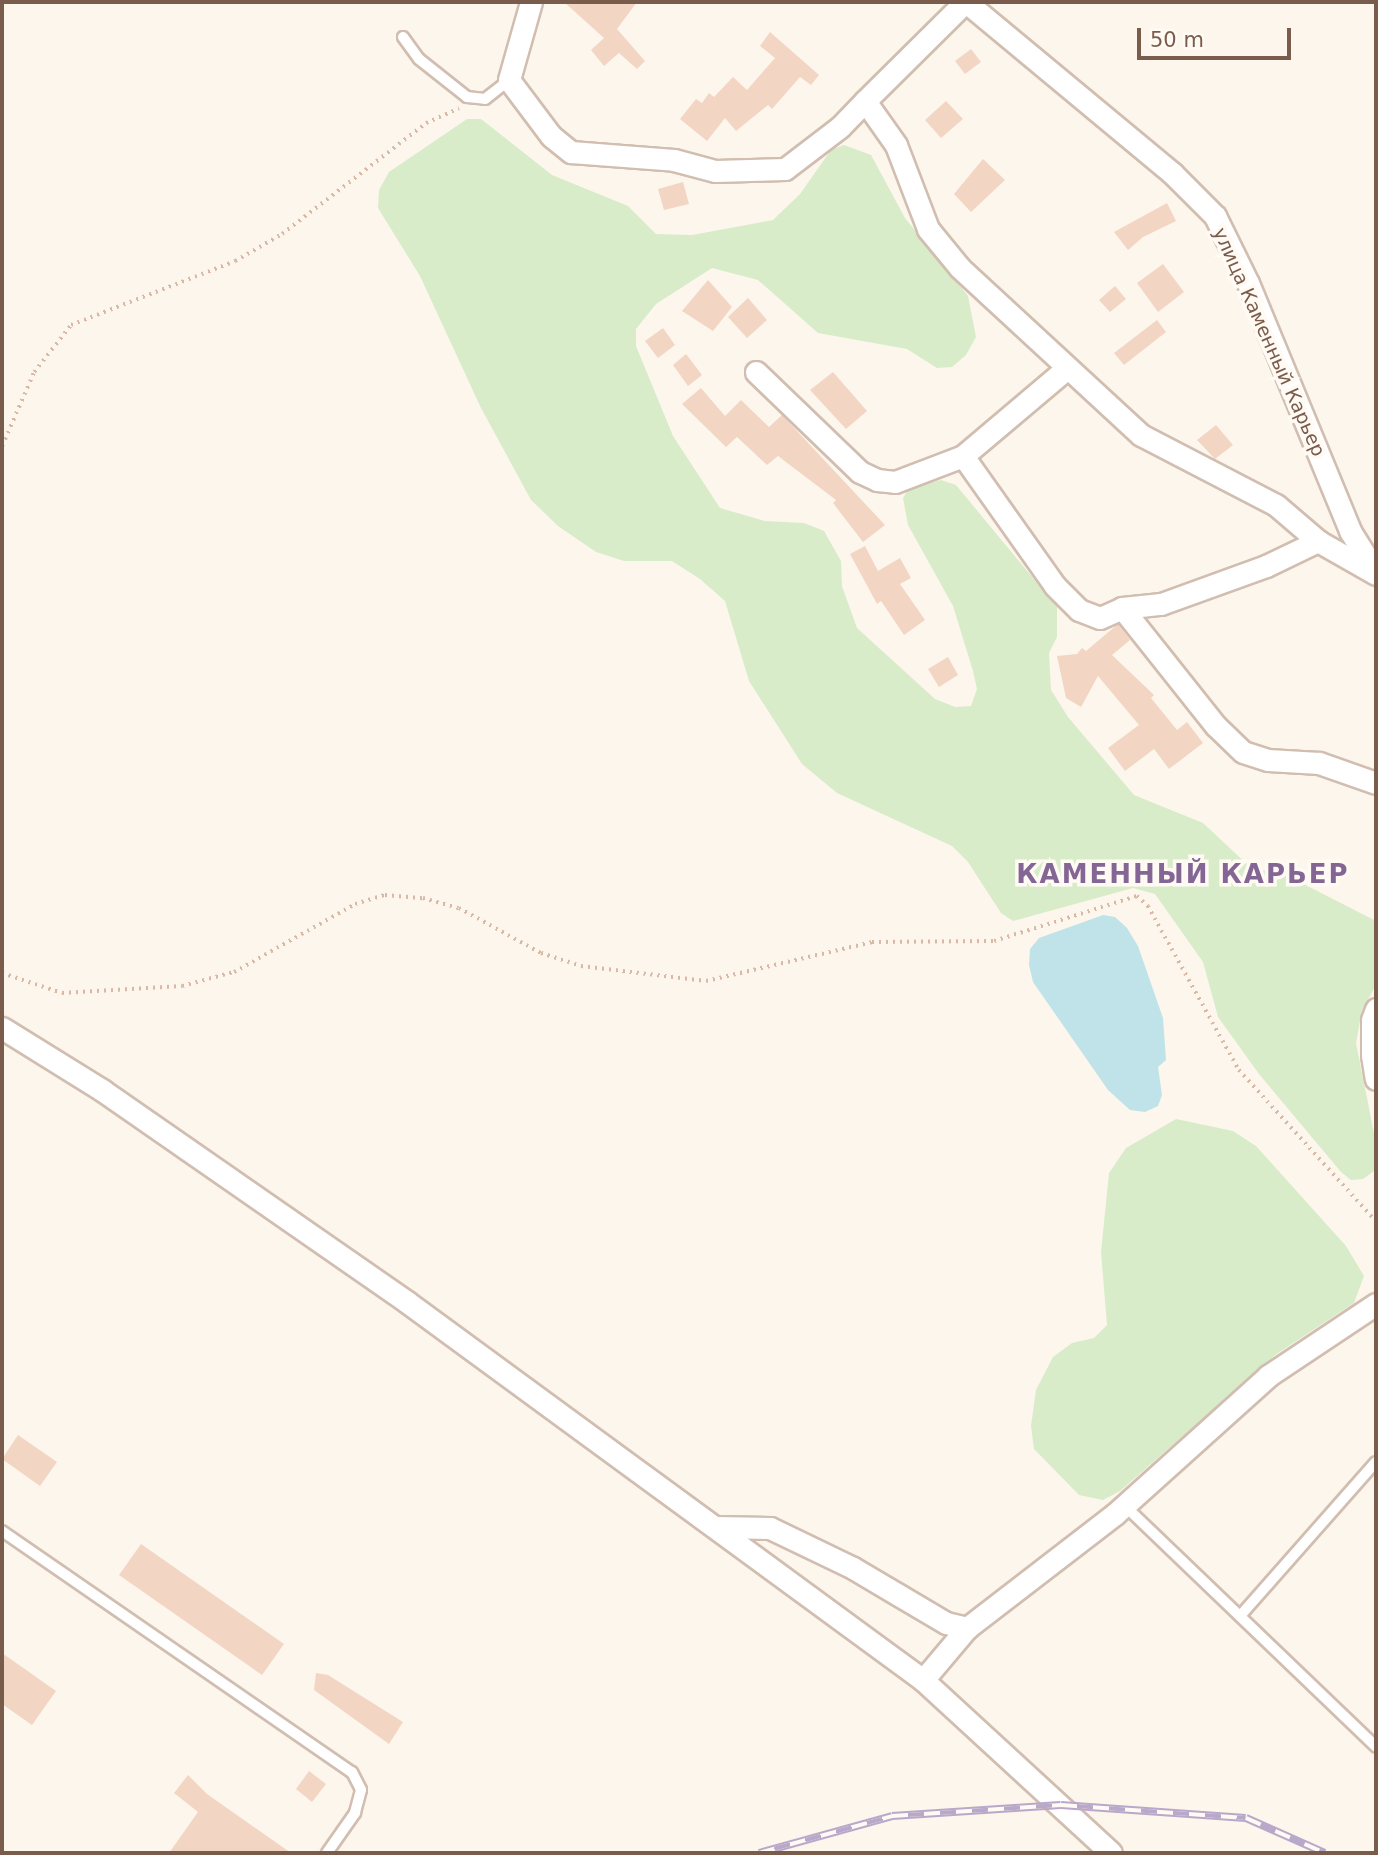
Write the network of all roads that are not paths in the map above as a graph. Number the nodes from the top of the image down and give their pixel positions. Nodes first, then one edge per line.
1 (531, 2) edge
2 (966, 2) edge
3 (403, 37) dead end
4 (509, 80) junction
5 (865, 101) junction
6 (1066, 369) junction
7 (756, 372) dead end
8 (963, 456) junction
9 (1318, 541) junction
10 (1376, 573) edge
11 (1122, 608) junction
12 (1376, 783) edge
13 (1376, 1009) edge
14 (2, 1028) edge
15 (1376, 1079) edge
16 (1376, 1304) edge
17 (1376, 1461) edge
18 (1125, 1506) junction
19 (715, 1527) junction
20 (2, 1531) edge
21 (1240, 1616) junction
22 (967, 1628) junction
23 (923, 1680) junction
24 (1376, 1747) edge
25 (327, 1853) edge
26 (1111, 1853) edge

1 - 4 street
2 - 5 street
2 - 10 street, улица Каменный Карьер
3 - 4 lane
4 - 5 street
5 - 6 street
6 - 8 street
6 - 9 street
7 - 8 street
8 - 11 street
9 - 10 street
9 - 11 street
11 - 12 street
13 - 15 street
14 - 19 street
16 - 18 street
17 - 21 lane
18 - 21 lane
18 - 22 street
19 - 22 street
19 - 23 street
20 - 25 lane
21 - 24 lane
22 - 23 street
23 - 26 street

